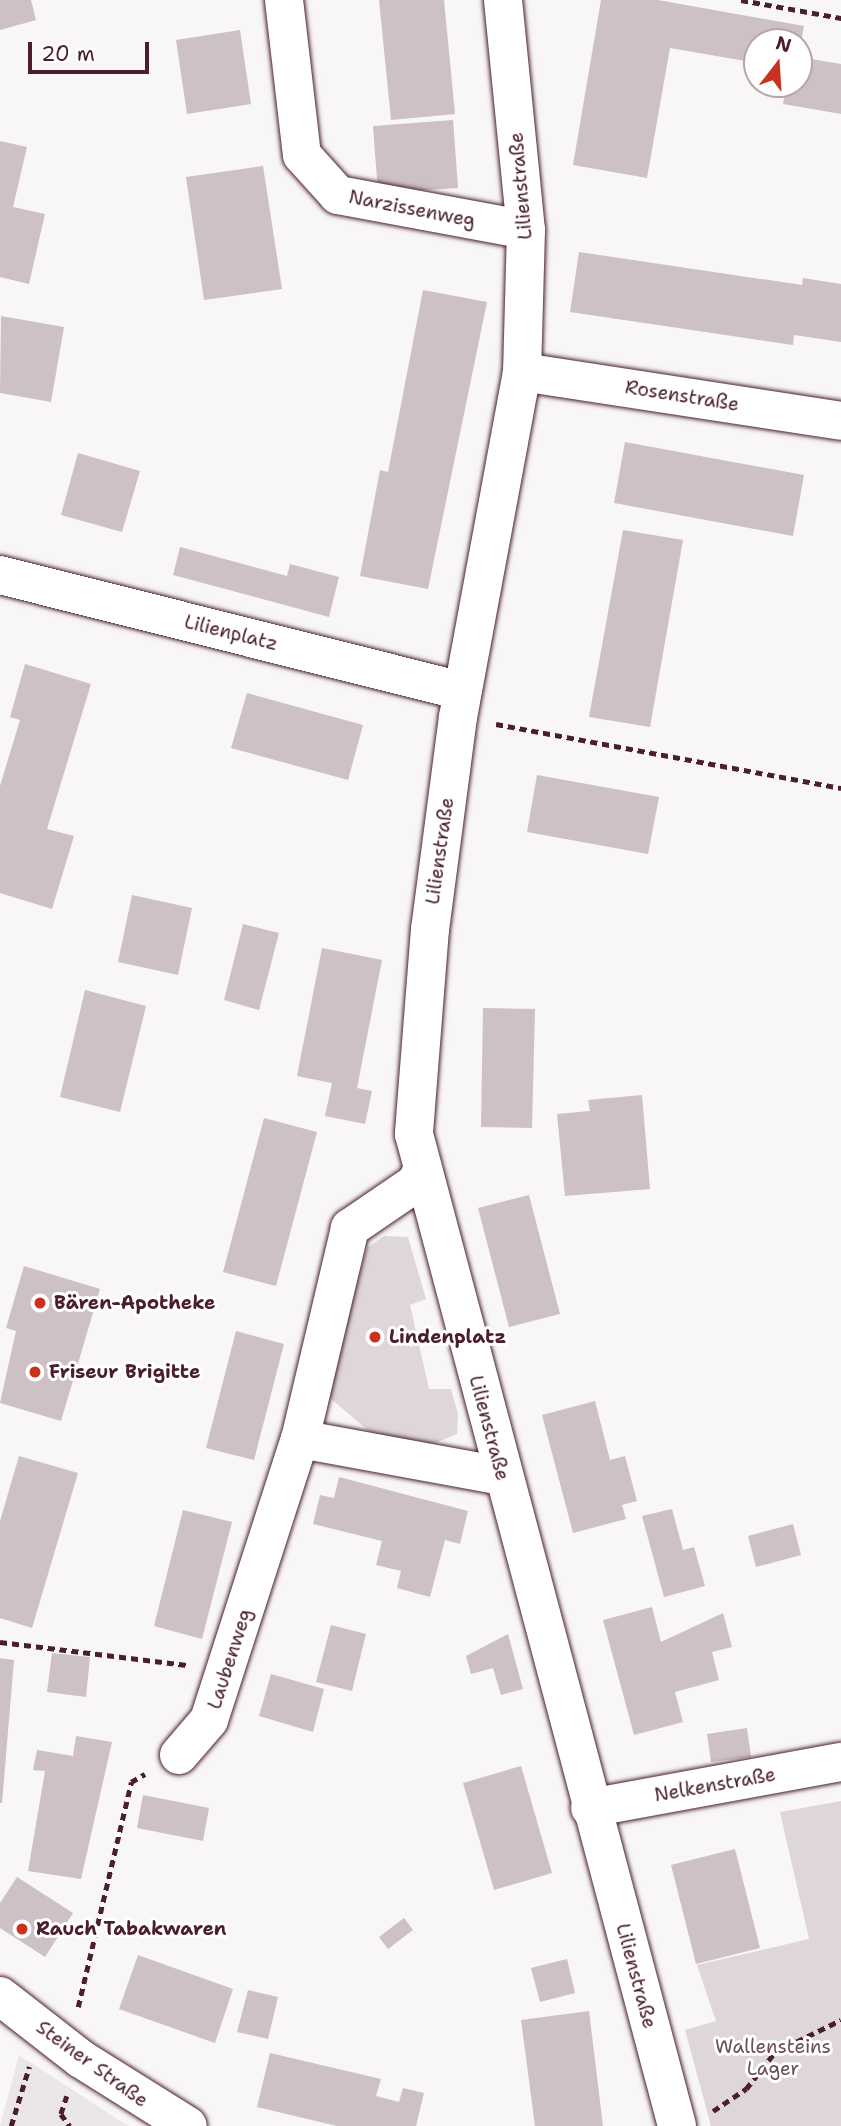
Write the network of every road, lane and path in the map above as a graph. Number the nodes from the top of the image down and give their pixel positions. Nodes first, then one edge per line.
1 (284, 0) edge
2 (503, 0) edge
3 (741, 0) edge
4 (841, 18) edge
5 (526, 230) junction
6 (522, 372) junction
7 (841, 421) edge
8 (0, 575) edge
9 (460, 704) junction
10 (841, 788) edge
11 (422, 1170) junction
12 (300, 1439) junction
13 (502, 1476) junction
14 (0, 1642) edge
15 (226, 1670) junction
16 (179, 1755) joint
17 (841, 1762) edge
18 (590, 1808) junction
19 (0, 1996) edge
20 (841, 2020) edge
21 (68, 2049) junction
22 (29, 2067) dead end
23 (690, 2123) edge
24 (11, 2126) edge
25 (188, 2126) edge

1 - 5 street, Narzissenweg
2 - 5 street, Lilienstraße
3 - 4 path
5 - 6 street, Lilienstraße
6 - 7 street, Rosenstraße
6 - 9 street
8 - 9 street, Lilienplatz
9 - 10 path
9 - 11 street, Lilienstraße
11 - 12 street
11 - 13 street, Lilienstraße
12 - 13 street
12 - 15 street, Laubenweg
13 - 18 street, Lilienstraße
14 - 15 path
15 - 16 street, Laubenweg
16 - 21 path
17 - 18 street, Nelkenstraße
18 - 23 street, Lilienstraße
19 - 21 street, Steiner Straße
20 - 23 path
21 - 25 street, Steiner Straße
22 - 24 path

